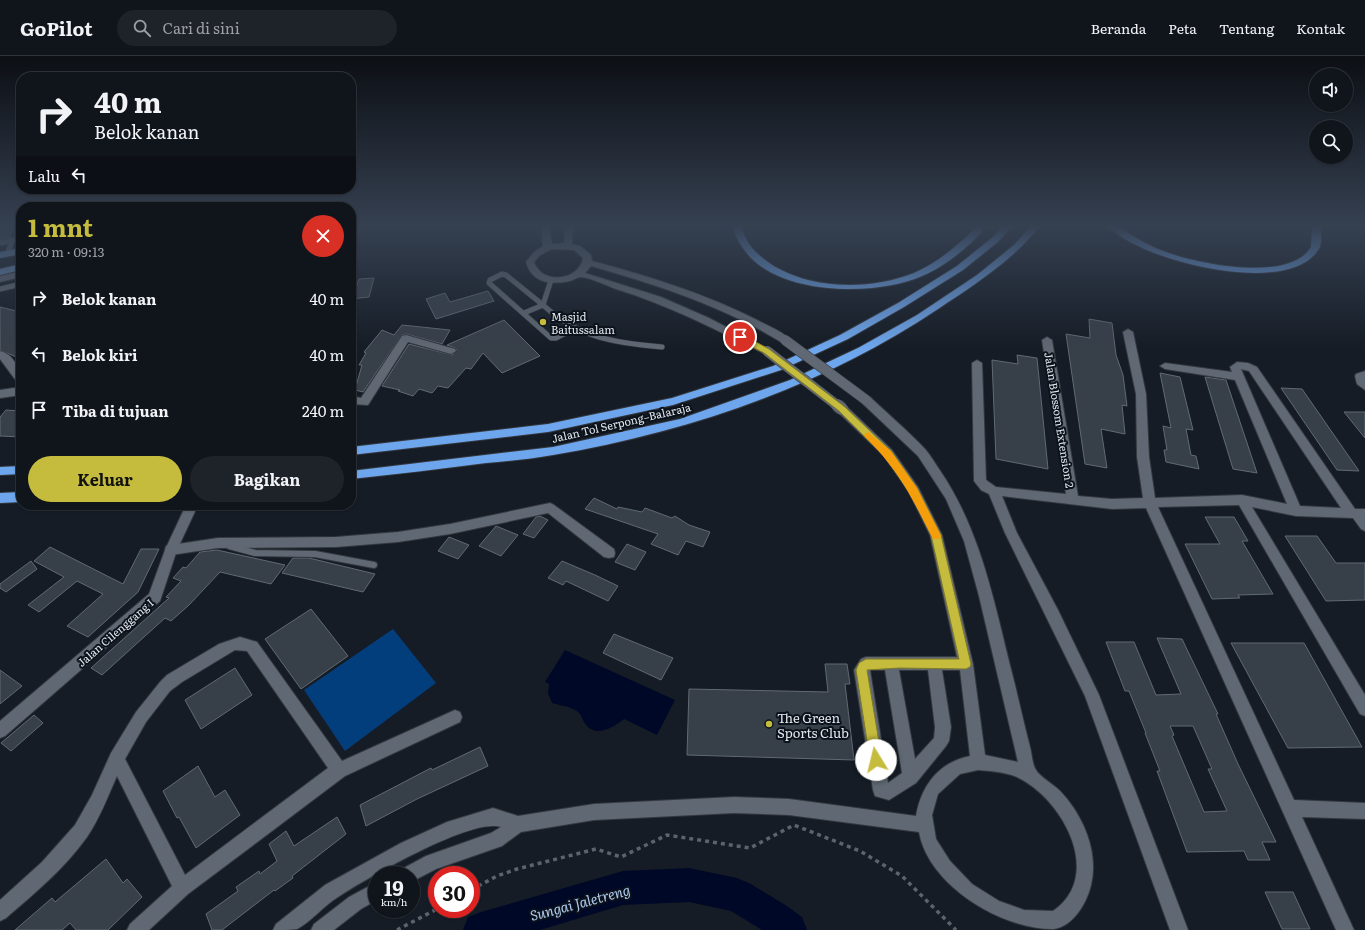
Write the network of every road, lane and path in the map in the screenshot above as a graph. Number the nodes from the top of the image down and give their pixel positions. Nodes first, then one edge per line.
1 (530, 267) edge
2 (587, 267) edge
3 (604, 267) edge
4 (769, 267) edge
5 (930, 267) edge
6 (962, 267) edge
7 (993, 267) edge
8 (1212, 267) edge
9 (1283, 267) edge
10 (16, 268) edge
11 (0, 272) edge
12 (580, 274) junction
13 (16, 275) edge
14 (0, 279) edge
15 (551, 280) junction
16 (16, 285) edge
17 (0, 289) edge
18 (543, 306) junction
19 (524, 313) junction
20 (573, 329) junction
21 (1128, 332) dead end
22 (1046, 340) dead end
23 (662, 347) dead end
24 (451, 351) dead end
25 (0, 354) edge
26 (977, 363) dead end
27 (1165, 366) dead end
28 (16, 373) edge
29 (1365, 374) edge
30 (1239, 377) junction
31 (1365, 386) edge
32 (16, 392) edge
33 (0, 394) edge
34 (356, 401) edge
35 (356, 450) edge
36 (16, 470) edge
37 (0, 472) edge
38 (356, 474) edge
39 (994, 491) junction
40 (16, 497) edge
41 (0, 498) edge
42 (1073, 500) junction
43 (1242, 500) junction
44 (1150, 502) junction
45 (189, 511) edge
46 (1296, 511) junction
47 (1358, 514) edge
48 (1365, 526) edge
49 (218, 543) junction
50 (171, 550) junction
51 (609, 553) dead end
52 (374, 565) dead end
53 (891, 664) junction
54 (934, 664) junction
55 (966, 664) junction
56 (1365, 709) edge
57 (455, 717) dead end
58 (0, 731) edge
59 (116, 758) junction
60 (978, 762) junction
61 (339, 770) junction
62 (1029, 775) junction
63 (910, 777) junction
64 (1288, 808) junction
65 (1365, 810) edge
66 (518, 824) junction
67 (924, 825) junction
68 (420, 868) edge
69 (480, 885) edge
70 (182, 888) junction
71 (368, 896) edge
72 (0, 912) edge
73 (428, 913) edge
74 (1045, 928) edge
75 (136, 930) edge
76 (282, 930) edge
77 (320, 930) edge
78 (397, 930) edge
79 (956, 930) edge
80 (1179, 930) edge
81 (1345, 930) edge

1 - 15 street
2 - 12 street
3 - 62 street, bridge
4 - 5 highway
6 - 35 highway, Jalan Tol Serpong–Balaraja
7 - 38 highway, Jalan Tol Serpong–Balaraja
8 - 9 highway
10 - 11 main road
12 - 15 street
12 - 55 street, bridge
13 - 14 street
15 - 18 lane
16 - 17 lane
18 - 19 lane
18 - 19 lane
18 - 20 lane
19 - 20 lane
20 - 23 lane
21 - 44 street
22 - 42 street, Jalan Blossom Extension 2
24 - 34 street
25 - 28 street
26 - 39 street
27 - 30 street
29 - 31 street
30 - 46 street
30 - 47 street
32 - 33 street
36 - 37 highway
39 - 42 street
39 - 80 street
40 - 41 highway
42 - 44 street
43 - 44 street
43 - 46 street
43 - 56 street
44 - 64 street
45 - 50 street, Jalan Cilenggang I
46 - 47 street
47 - 48 street
49 - 50 street
49 - 51 street
49 - 52 lane
50 - 58 street, Jalan Cilenggang I
53 - 54 street
53 - 63 street
53 - 63 street
54 - 55 street
54 - 63 street
55 - 60 street
57 - 61 street
59 - 61 street
59 - 70 street
59 - 72 street
60 - 62 street
60 - 67 street
61 - 70 street
62 - 74 street
64 - 65 street
64 - 81 street
66 - 67 street
66 - 68 street
66 - 76 street
67 - 74 street
69 - 79 path
70 - 75 street
71 - 77 street
73 - 78 path

